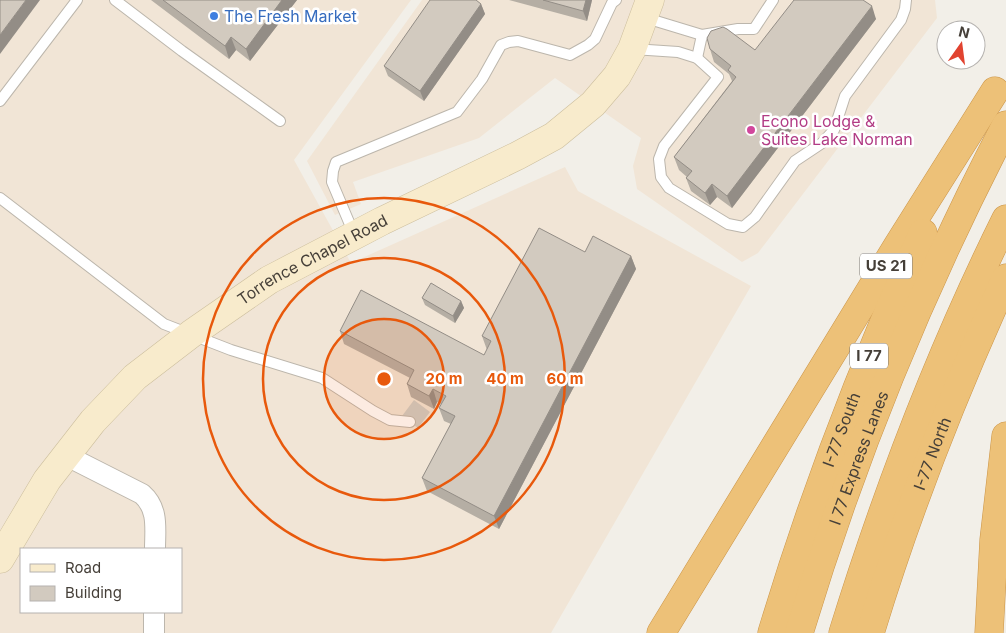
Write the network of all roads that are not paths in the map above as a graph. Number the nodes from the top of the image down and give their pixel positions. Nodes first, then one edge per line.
1 (77, 0) edge
2 (116, 0) edge
3 (616, 0) edge
4 (773, 0) edge
5 (906, 0) edge
6 (646, 5) edge
7 (702, 35) junction
8 (632, 49) junction
9 (697, 58) junction
10 (1000, 81) edge
11 (0, 101) edge
12 (280, 121) dead end
13 (1006, 125) edge
14 (0, 198) edge
15 (1006, 219) edge
16 (355, 235) junction
17 (1006, 278) edge
18 (191, 334) junction
19 (410, 422) dead end
20 (1006, 436) edge
21 (65, 455) junction
22 (155, 548) edge
23 (0, 559) edge
24 (154, 613) edge
25 (154, 633) edge
26 (661, 633) edge
27 (772, 633) edge
28 (799, 633) edge
29 (843, 633) edge
30 (870, 633) edge
31 (990, 633) edge

1 - 11 lane
2 - 12 lane
3 - 16 lane
4 - 7 lane
5 - 9 lane
6 - 7 lane
6 - 8 street, Torrence Chapel Road
7 - 9 lane
8 - 9 lane
8 - 16 street, Torrence Chapel Road
10 - 26 highway, US 21
10 - 27 highway, I-77 South / I 77
13 - 28 highway, I 77 Express Lanes / I 77
14 - 18 lane
15 - 29 highway
16 - 18 street, Torrence Chapel Road
17 - 30 highway, I-77 North
18 - 19 lane
18 - 21 street, Torrence Chapel Road
20 - 31 highway
21 - 22 street
21 - 23 street, Torrence Chapel Road
24 - 25 street

